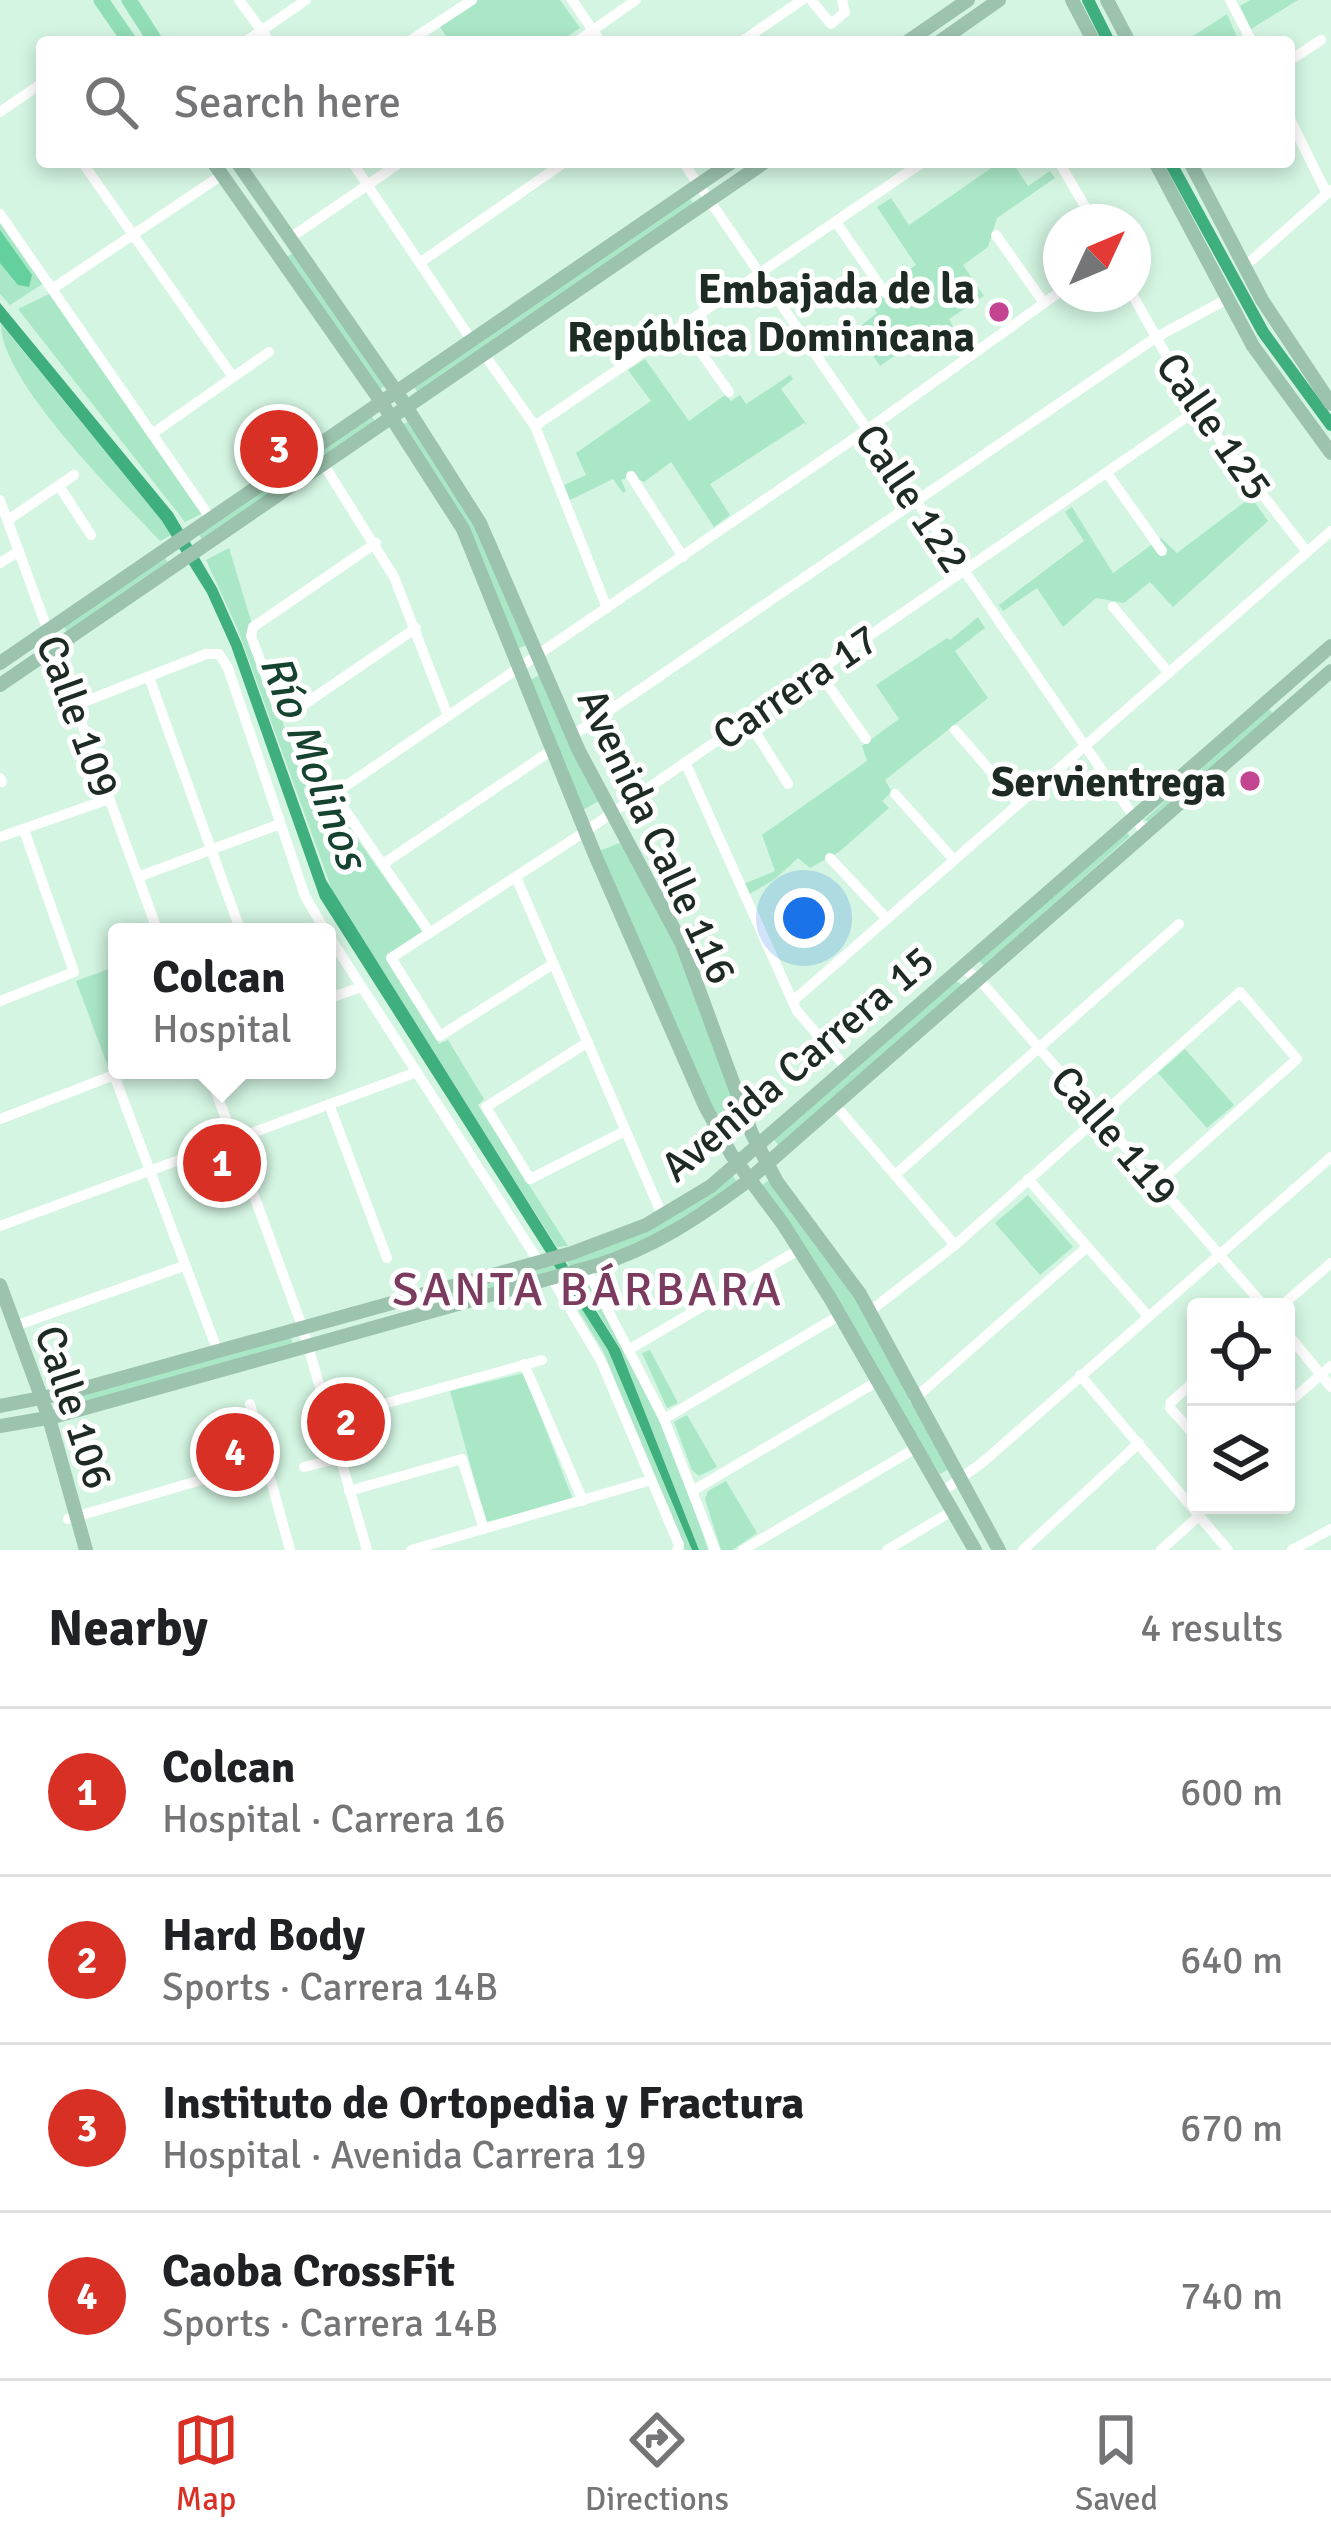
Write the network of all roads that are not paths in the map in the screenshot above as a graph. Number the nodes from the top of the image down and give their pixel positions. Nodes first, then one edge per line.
1 (104, 0) edge
2 (120, 0) edge
3 (129, 0) edge
4 (239, 0) edge
5 (306, 0) edge
6 (472, 0) edge
7 (572, 0) edge
8 (636, 0) edge
9 (806, 0) edge
10 (966, 0) edge
11 (999, 0) edge
12 (1072, 0) edge
13 (1107, 0) edge
14 (1230, 0) edge
15 (843, 6) edge
16 (976, 16) junction
17 (593, 30) junction
18 (129, 36) edge
19 (148, 36) edge
20 (150, 36) edge
21 (266, 36) edge
22 (417, 36) edge
23 (584, 36) edge
24 (597, 36) edge
25 (750, 36) edge
26 (915, 36) edge
27 (948, 36) edge
28 (1091, 36) edge
29 (1126, 36) edge
30 (1249, 36) edge
31 (1321, 40) dead end
32 (1295, 57) edge
33 (36, 87) edge
34 (0, 112) edge
35 (1295, 128) edge
36 (86, 168) edge
37 (217, 168) edge
38 (241, 168) edge
39 (356, 168) edge
40 (392, 168) edge
41 (557, 168) edge
42 (687, 168) edge
43 (723, 168) edge
44 (757, 168) edge
45 (914, 168) edge
46 (1062, 168) edge
47 (1161, 168) edge
48 (1193, 168) edge
49 (368, 185) junction
50 (699, 185) junction
51 (1329, 192) edge
52 (710, 200) junction
53 (240, 201) junction
54 (1084, 204) edge
55 (0, 214) edge
56 (836, 222) junction
57 (133, 235) junction
58 (996, 235) dead end
59 (290, 238) junction
60 (421, 262) junction
61 (1244, 267) junction
62 (760, 274) junction
63 (52, 289) junction
64 (886, 293) dead end
65 (1227, 299) junction
66 (1043, 302) edge
67 (1043, 304) edge
68 (1141, 312) edge
69 (683, 327) junction
70 (1155, 338) junction
71 (472, 340) junction
72 (268, 352) dead end
73 (484, 354) junction
74 (233, 377) junction
75 (730, 392) dead end
76 (397, 393) junction
77 (382, 404) junction
78 (1331, 404) edge
79 (407, 408) junction
80 (1197, 410) junction
81 (392, 418) junction
82 (536, 426) junction
83 (867, 430) junction
84 (152, 434) junction
85 (1331, 453) edge
86 (324, 465) junction
87 (1107, 473) junction
88 (74, 476) dead end
89 (631, 476) dead end
90 (58, 486) junction
91 (0, 500) edge
92 (914, 502) junction
93 (211, 519) junction
94 (8, 520) junction
95 (1331, 531) edge
96 (92, 535) dead end
97 (376, 543) junction
98 (19, 550) junction
99 (1162, 550) dead end
100 (1307, 552) junction
101 (683, 557) junction
102 (0, 563) edge
103 (962, 572) junction
104 (1113, 607) dead end
105 (608, 608) junction
106 (48, 628) junction
107 (416, 628) junction
108 (55, 646) junction
109 (1331, 646) edge
110 (538, 655) junction
111 (0, 663) edge
112 (520, 668) junction
113 (818, 671) junction
114 (1331, 671) edge
115 (1169, 673) junction
116 (149, 677) junction
117 (0, 685) edge
118 (76, 705) junction
119 (448, 716) junction
120 (747, 718) junction
121 (955, 730) dead end
122 (572, 736) junction
123 (866, 739) dead end
124 (1085, 746) junction
125 (552, 750) junction
126 (685, 762) junction
127 (788, 784) dead end
128 (895, 794) dead end
129 (109, 799) junction
130 (1019, 804) junction
131 (611, 814) junction
132 (1135, 818) junction
133 (280, 824) junction
134 (24, 830) junction
135 (586, 831) junction
136 (1145, 833) junction
137 (0, 837) edge
138 (211, 849) junction
139 (830, 858) dead end
140 (954, 860) junction
141 (383, 865) junction
142 (138, 877) junction
143 (516, 877) junction
144 (887, 919) junction
145 (155, 923) edge
146 (238, 923) edge
147 (321, 923) edge
148 (1178, 924) dead end
149 (430, 933) junction
150 (336, 947) edge
151 (553, 964) junction
152 (961, 968) junction
153 (978, 978) junction
154 (361, 987) junction
155 (336, 996) edge
156 (0, 1001) edge
157 (793, 1001) junction
158 (587, 1042) junction
159 (1039, 1048) junction
160 (848, 1070) junction
161 (417, 1072) junction
162 (108, 1077) edge
163 (115, 1079) edge
164 (211, 1079) edge
165 (328, 1104) junction
166 (835, 1105) junction
167 (1100, 1117) junction
168 (0, 1119) edge
169 (626, 1131) junction
170 (234, 1137) junction
171 (758, 1146) junction
172 (1331, 1157) edge
173 (767, 1163) junction
174 (738, 1164) junction
175 (149, 1171) junction
176 (895, 1175) junction
177 (749, 1179) junction
178 (1028, 1180) junction
179 (1158, 1183) junction
180 (663, 1216) junction
181 (0, 1226) edge
182 (955, 1245) junction
183 (1088, 1247) junction
184 (800, 1249) junction
185 (1220, 1254) junction
186 (387, 1258) dead end
187 (544, 1261) junction
188 (1331, 1263) edge
189 (184, 1266) junction
190 (584, 1268) junction
191 (555, 1276) junction
192 (0, 1285) edge
193 (453, 1286) junction
194 (1257, 1298) edge
195 (1290, 1298) edge
196 (458, 1303) junction
197 (0, 1309) edge
198 (869, 1312) junction
199 (840, 1315) junction
200 (1148, 1316) junction
201 (15, 1325) junction
202 (303, 1329) junction
203 (1295, 1342) edge
204 (308, 1345) junction
205 (630, 1349) junction
206 (218, 1352) junction
207 (542, 1360) dead end
208 (524, 1364) junction
209 (1080, 1375) junction
210 (1327, 1376) edge
211 (878, 1381) junction
212 (1187, 1389) edge
213 (914, 1399) junction
214 (1295, 1399) edge
215 (38, 1400) junction
216 (250, 1404) dead end
217 (0, 1406) edge
218 (328, 1418) junction
219 (44, 1419) junction
220 (664, 1419) junction
221 (0, 1426) edge
222 (1187, 1427) edge
223 (1139, 1443) junction
224 (916, 1448) junction
225 (340, 1457) junction
226 (266, 1461) junction
227 (304, 1467) dead end
228 (650, 1480) junction
229 (959, 1480) junction
230 (694, 1490) junction
231 (349, 1491) junction
232 (942, 1492) junction
233 (584, 1502) junction
234 (952, 1510) junction
235 (1200, 1515) junction
236 (72, 1518) junction
237 (1331, 1528) edge
238 (484, 1529) junction
239 (82, 1550) edge
240 (290, 1550) edge
241 (367, 1550) edge
242 (411, 1550) edge
243 (677, 1550) edge
244 (715, 1550) edge
245 (743, 1550) edge
246 (886, 1550) edge
247 (975, 1550) edge
248 (999, 1550) edge
249 (1023, 1550) edge
250 (1161, 1550) edge
251 (1228, 1550) edge
252 (1292, 1550) edge

1 - 18 highway
2 - 19 main road
3 - 20 highway
4 - 21 street
5 - 21 street
6 - 22 street
7 - 17 street
8 - 17 street
9 - 15 street
9 - 25 street
10 - 16 street
10 - 26 main road
11 - 16 main road
12 - 28 main road
13 - 29 main road
14 - 30 street
16 - 27 main road
17 - 23 street
17 - 24 street
31 - 32 street
33 - 34 street
35 - 51 street
36 - 57 street
37 - 53 main road, Avenida Calle 116
37 - 57 street
38 - 59 main road, Avenida Calle 116
39 - 49 street
40 - 49 street
41 - 60 street
42 - 50 street, Calle 122
43 - 50 main road
44 - 52 main road
45 - 56 street
46 - 54 street
47 - 65 main road
48 - 61 main road
49 - 59 street
49 - 60 street
50 - 52 street, Calle 122
50 - 71 main road
51 - 61 street
52 - 62 street, Calle 122
52 - 73 main road
53 - 59 main road
53 - 77 main road, Avenida Calle 116
55 - 63 street
56 - 62 street
56 - 64 street
57 - 63 street
57 - 74 street
58 - 66 street
59 - 76 main road, Avenida Calle 116
60 - 71 street
61 - 78 main road
62 - 69 street
62 - 83 street, Calle 122
63 - 84 street
65 - 70 street
65 - 85 main road
67 - 83 street
68 - 70 street, Calle 125
69 - 75 street
69 - 82 street
70 - 80 street, Calle 125
70 - 92 street
71 - 76 main road
72 - 74 street
73 - 79 main road
73 - 82 street
74 - 84 street
76 - 77 main road
76 - 79 main road, Avenida Calle 116
77 - 81 main road, Avenida Calle 116
77 - 93 main road
79 - 81 main road
79 - 110 main road, Avenida Calle 116
80 - 87 street, Carrera 17
80 - 100 street, Calle 125
81 - 86 main road
81 - 112 main road, Avenida Calle 116
82 - 105 street
83 - 92 street, Calle 122
83 - 101 street
84 - 93 street
86 - 97 street
86 - 108 main road
87 - 99 street
87 - 103 street, Carrera 17
88 - 90 street
89 - 101 street
90 - 94 street
90 - 96 street
91 - 94 street, Calle 109
92 - 103 street, Calle 122
92 - 122 street
93 - 106 main road
94 - 98 street, Calle 109
95 - 100 street
97 - 107 street
97 - 107 street
98 - 102 street
98 - 106 street, Calle 109
100 - 115 street
101 - 105 street
103 - 113 street, Carrera 17
103 - 124 street, Calle 122
104 - 115 street
105 - 110 street
106 - 108 street, Calle 109
106 - 111 main road
107 - 119 street
108 - 117 main road
108 - 118 street, Calle 109
109 - 132 main road, Avenida Carrera 15
110 - 112 street
110 - 122 main road, Avenida Calle 116
112 - 119 street
112 - 125 main road, Avenida Calle 116
113 - 120 street, Carrera 17
113 - 123 street
114 - 136 main road, Avenida Carrera 15
115 - 124 street
116 - 118 street
116 - 133 street
116 - 138 street
118 - 129 street, Calle 109
119 - 141 street
120 - 126 street, Carrera 17
120 - 127 street
121 - 130 street
122 - 131 main road, Avenida Calle 116
124 - 130 street
124 - 132 street, Calle 122
125 - 135 main road, Avenida Calle 116
125 - 141 street
126 - 131 street, Carrera 17
126 - 157 street
128 - 140 street
129 - 134 street
129 - 142 street, Calle 109
130 - 140 street
131 - 135 street, Carrera 17
131 - 171 main road, Avenida Calle 116
132 - 136 street, Calle 122
132 - 152 main road, Avenida Carrera 15
133 - 138 street
133 - 147 street
134 - 137 street
134 - 156 street
135 - 143 street, Carrera 17
135 - 174 main road, Avenida Calle 116
136 - 153 main road, Avenida Carrera 15
138 - 142 street
138 - 146 street
139 - 144 street
140 - 144 street
141 - 149 street
142 - 145 street, Calle 109
143 - 149 street, Carrera 17
143 - 151 street
144 - 157 street
148 - 159 street
149 - 151 street, Carrera 17
150 - 154 street
151 - 158 street
152 - 153 street, Calle 119
152 - 160 main road, Avenida Carrera 15
153 - 159 street, Calle 119
153 - 166 main road, Avenida Carrera 15
154 - 155 street
154 - 161 street
157 - 160 street
158 - 169 street
158 - 169 street
159 - 167 street, Calle 119
159 - 176 street
160 - 171 main road, Avenida Carrera 15
161 - 165 street
161 - 187 street
162 - 168 street
163 - 175 street
164 - 170 street
165 - 170 street
165 - 186 street
166 - 173 main road, Avenida Carrera 15
166 - 176 street
167 - 178 street
167 - 179 street, Calle 119
167 - 179 street
169 - 180 street
170 - 175 street
170 - 202 street
171 - 173 main road, Avenida Calle 116
171 - 174 main road, Avenida Carrera 15
172 - 185 street
173 - 177 main road, Avenida Carrera 15
173 - 198 main road, Avenida Calle 116
174 - 177 main road, Avenida Calle 116
174 - 180 main road, Avenida Carrera 15
175 - 181 street
175 - 189 street
176 - 182 street
177 - 184 main road, Avenida Calle 116
177 - 190 main road, Avenida Carrera 15
178 - 182 street
178 - 183 street
179 - 185 street, Calle 119
180 - 187 main road, Avenida Carrera 15
182 - 198 street
183 - 200 street
183 - 213 street
184 - 199 main road, Avenida Calle 116
184 - 205 street
185 - 194 street, Calle 119
185 - 200 street
187 - 193 main road, Avenida Carrera 15
188 - 195 street
189 - 201 street
189 - 206 street
190 - 191 main road, Avenida Carrera 15
190 - 205 street
191 - 196 main road, Avenida Carrera 15
191 - 228 street
192 - 201 main road, Calle 106
193 - 196 main road
193 - 202 main road, Avenida Carrera 15
196 - 204 main road, Avenida Carrera 15
197 - 215 main road, Calle 106
198 - 213 main road, Avenida Calle 116
199 - 211 main road, Avenida Calle 116
199 - 220 street
200 - 209 street
201 - 215 main road, Calle 106
202 - 204 street
202 - 206 main road, Avenida Carrera 15
203 - 210 street
204 - 218 street
204 - 219 main road, Avenida Carrera 15
205 - 220 street
206 - 215 main road, Avenida Carrera 15
207 - 208 street
208 - 218 street
208 - 233 street
209 - 223 street
209 - 229 street
210 - 214 street
211 - 224 main road, Avenida Calle 116
211 - 230 street
212 - 222 street
213 - 229 main road, Avenida Calle 116
215 - 217 main road, Avenida Carrera 15
215 - 219 main road, Calle 106
216 - 226 street
218 - 225 street
219 - 221 main road, Avenida Carrera 15
219 - 236 main road, Calle 106
220 - 230 street
223 - 235 street
223 - 249 street
224 - 232 main road, Avenida Calle 116
224 - 245 street
225 - 227 street
225 - 231 street
226 - 236 street
226 - 240 street
228 - 233 street
228 - 243 street
229 - 232 street
229 - 248 main road, Avenida Calle 116
230 - 244 street
231 - 238 street
231 - 241 street
232 - 234 main road, Avenida Calle 116
233 - 238 street
234 - 246 street
234 - 247 main road, Avenida Calle 116
235 - 250 street
235 - 251 street
236 - 239 main road, Calle 106
237 - 252 street
238 - 242 street

